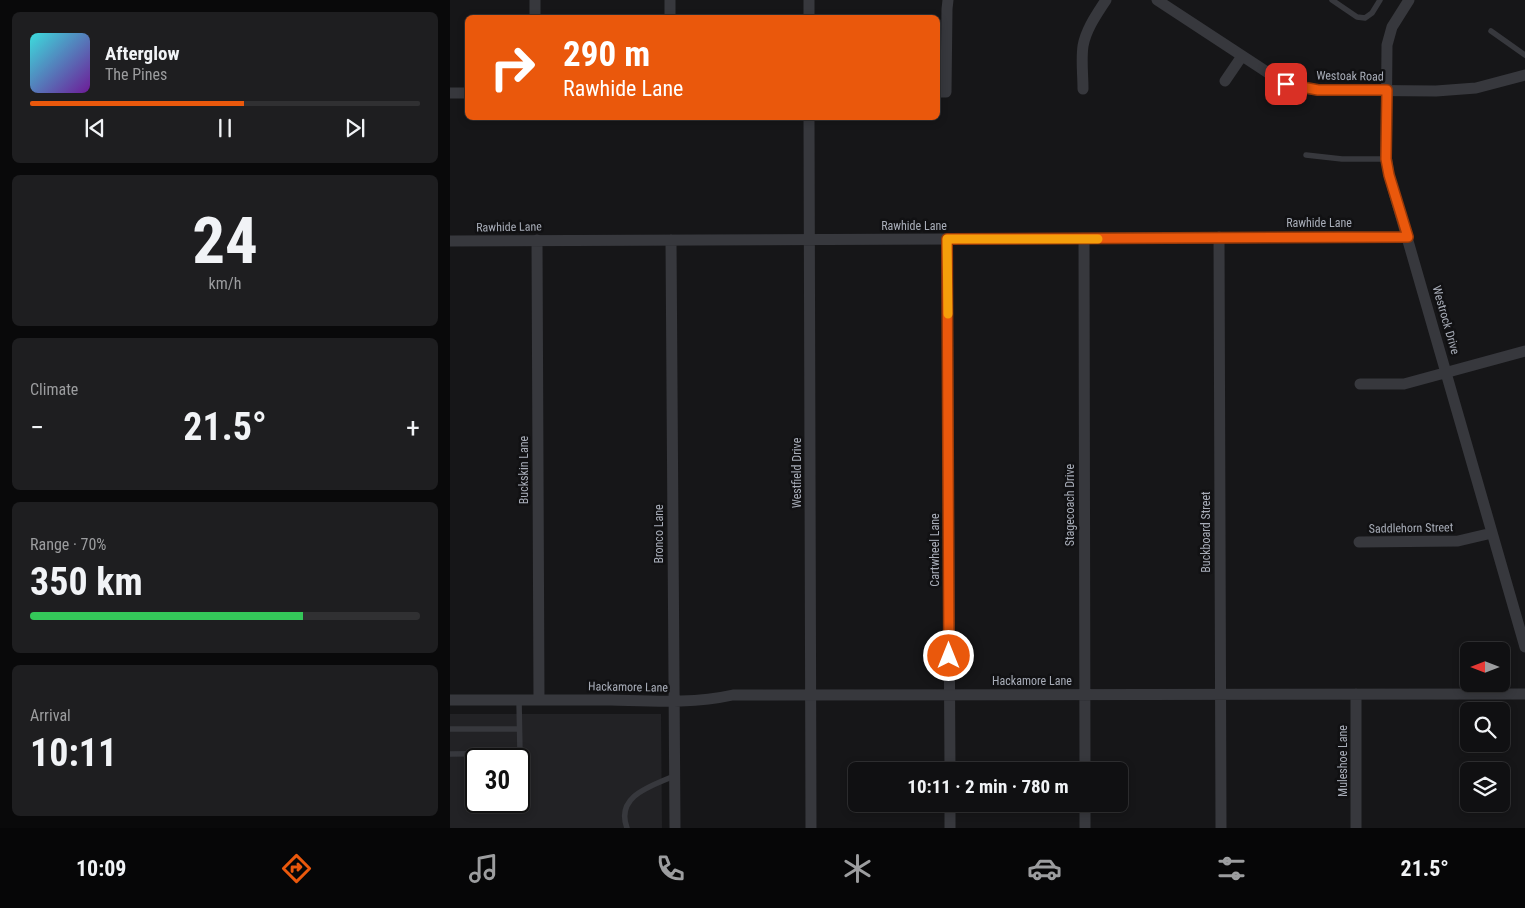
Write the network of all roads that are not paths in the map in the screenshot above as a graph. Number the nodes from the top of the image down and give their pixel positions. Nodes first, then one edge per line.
1 (535, 0) edge
2 (670, 0) edge
3 (809, 0) edge
4 (948, 0) edge
5 (1106, 0) edge
6 (1157, 0) edge
7 (1332, 0) edge
8 (1380, 0) edge
9 (1409, 0) edge
10 (535, 15) edge
11 (670, 15) edge
12 (809, 15) edge
13 (1491, 31) dead end
14 (1525, 55) edge
15 (1242, 56) junction
16 (1525, 75) edge
17 (1225, 81) dead end
18 (1084, 89) dead end
19 (1387, 90) junction
20 (942, 92) edge
21 (450, 93) edge
22 (465, 93) edge
23 (809, 120) edge
24 (1306, 155) dead end
25 (1386, 159) junction
26 (1219, 237) junction
27 (1408, 237) junction
28 (947, 239) junction
29 (1084, 239) junction
30 (537, 240) junction
31 (671, 240) junction
32 (810, 240) junction
33 (450, 241) edge
34 (1525, 351) edge
35 (1446, 373) junction
36 (1360, 384) dead end
37 (1492, 533) junction
38 (1358, 542) dead end
39 (1525, 647) edge
40 (1221, 694) junction
41 (1356, 694) junction
42 (1525, 694) edge
43 (811, 695) junction
44 (949, 695) junction
45 (1084, 695) junction
46 (450, 700) edge
47 (519, 700) junction
48 (539, 700) junction
49 (674, 702) junction
50 (450, 729) edge
51 (519, 729) junction
52 (450, 754) edge
53 (950, 762) edge
54 (1085, 762) edge
55 (674, 776) junction
56 (950, 812) edge
57 (1085, 812) edge
58 (627, 828) edge
59 (675, 828) edge
60 (811, 828) edge
61 (950, 828) edge
62 (1085, 828) edge
63 (1221, 828) edge
64 (1356, 828) edge

1 - 10 street
2 - 11 street
3 - 12 street
4 - 20 street
5 - 18 street
6 - 15 street, Westoak Road
7 - 8 lane
9 - 19 street, Westrock Drive
13 - 14 lane
15 - 17 street
15 - 19 street, Westoak Road
16 - 19 street, Westoak Road
19 - 25 street, Westrock Drive
21 - 22 street
23 - 32 street, Westfield Drive
24 - 25 lane
25 - 27 street, Westrock Drive
26 - 27 street, Rawhide Lane
26 - 29 street, Rawhide Lane
26 - 40 street, Buckboard Street
27 - 35 street, Westrock Drive
28 - 29 street, Rawhide Lane
28 - 32 street, Rawhide Lane
28 - 44 street, Cartwheel Lane
29 - 45 street, Stagecoach Drive
30 - 31 street, Rawhide Lane
30 - 33 street, Rawhide Lane
30 - 48 street, Buckskin Lane
31 - 32 street, Rawhide Lane
31 - 49 street, Bronco Lane
32 - 43 street, Westfield Drive
34 - 35 street
35 - 36 street
35 - 37 street, Westrock Drive
37 - 38 street, Saddlehorn Street
37 - 39 street, Westrock Drive
40 - 41 street, Hackamore Lane
40 - 45 street, Hackamore Lane
40 - 63 street, Buckboard Street
41 - 42 street, Hackamore Lane
41 - 64 street, Muleshoe Lane
43 - 44 street, Hackamore Lane
43 - 49 street, Hackamore Lane
43 - 60 street, Westfield Drive
44 - 45 street, Hackamore Lane
44 - 53 street, Cartwheel Lane
45 - 54 street, Stagecoach Drive
46 - 47 street, Hackamore Lane
47 - 48 street, Hackamore Lane
47 - 51 lane
48 - 49 street, Hackamore Lane
49 - 55 street, Bronco Lane
50 - 51 lane
51 - 52 lane
55 - 58 lane
55 - 59 street, Bronco Lane
56 - 61 street
57 - 62 street

